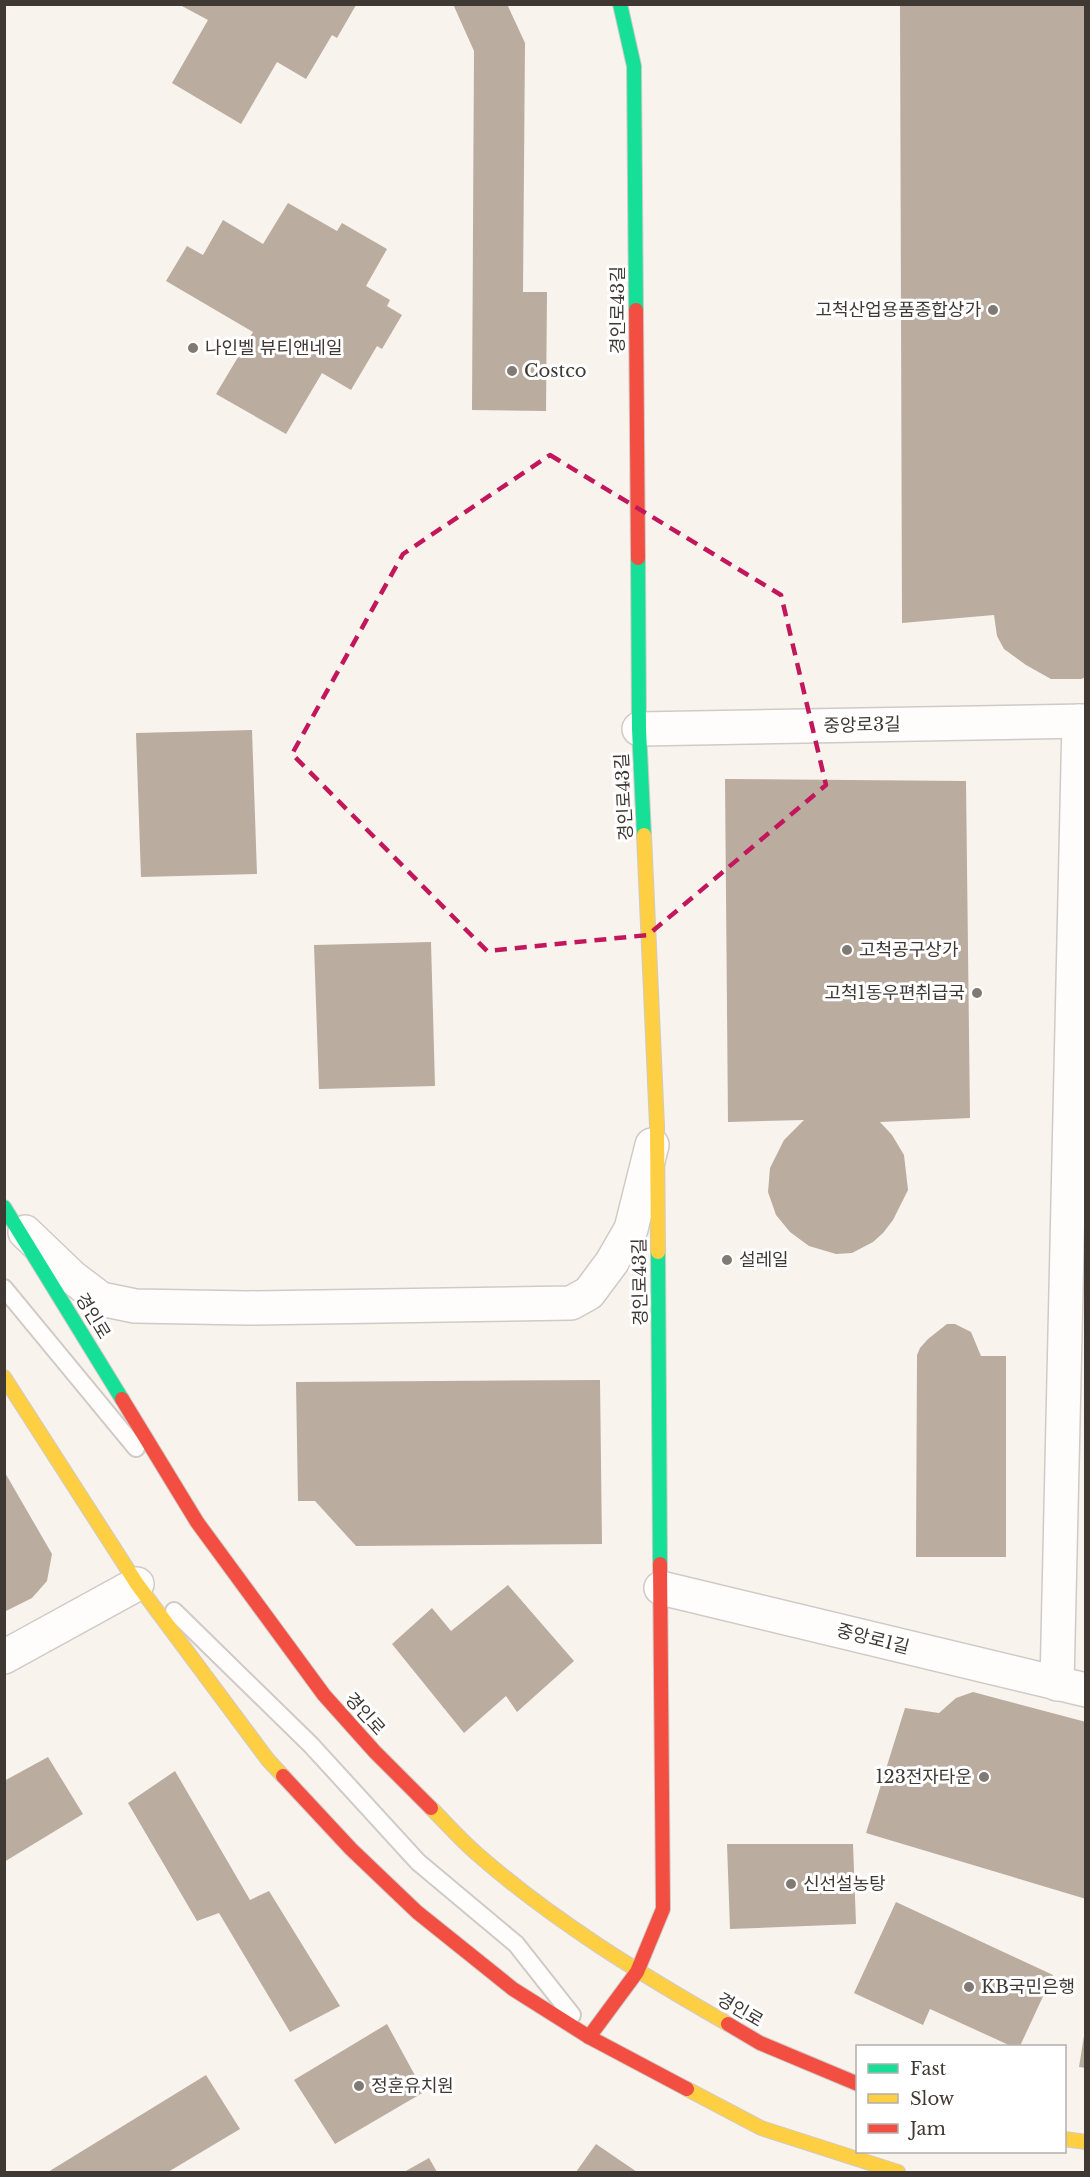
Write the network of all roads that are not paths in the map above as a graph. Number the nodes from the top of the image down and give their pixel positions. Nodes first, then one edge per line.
1 (620, 4) edge
2 (1082, 721) edge
3 (639, 729) junction
4 (657, 1126) junction
5 (1077, 1184) edge
6 (9, 1214) edge
7 (4, 1288) edge
8 (4, 1377) edge
9 (198, 1522) junction
10 (129, 1572) junction
11 (661, 1588) junction
12 (4, 1657) edge
13 (1071, 1687) edge
14 (637, 1972) junction
15 (589, 2037) junction
16 (856, 2083) edge
17 (1066, 2139) edge
18 (1086, 2142) edge
19 (898, 2172) edge

1 - 3 main road, 경인로43길
2 - 3 street, 중앙로3길
2 - 5 street
3 - 4 main road, 경인로43길
4 - 6 street
4 - 11 main road, 경인로43길
5 - 13 street
6 - 9 main road, 경인로
7 - 9 lane
8 - 10 main road
9 - 14 main road, 경인로
10 - 12 street
10 - 15 lane
10 - 15 main road
11 - 13 street, 중앙로1길
11 - 14 main road, 경인로43길
14 - 15 main road, 경인로43길
14 - 16 main road, 경인로
15 - 19 main road
17 - 18 main road

